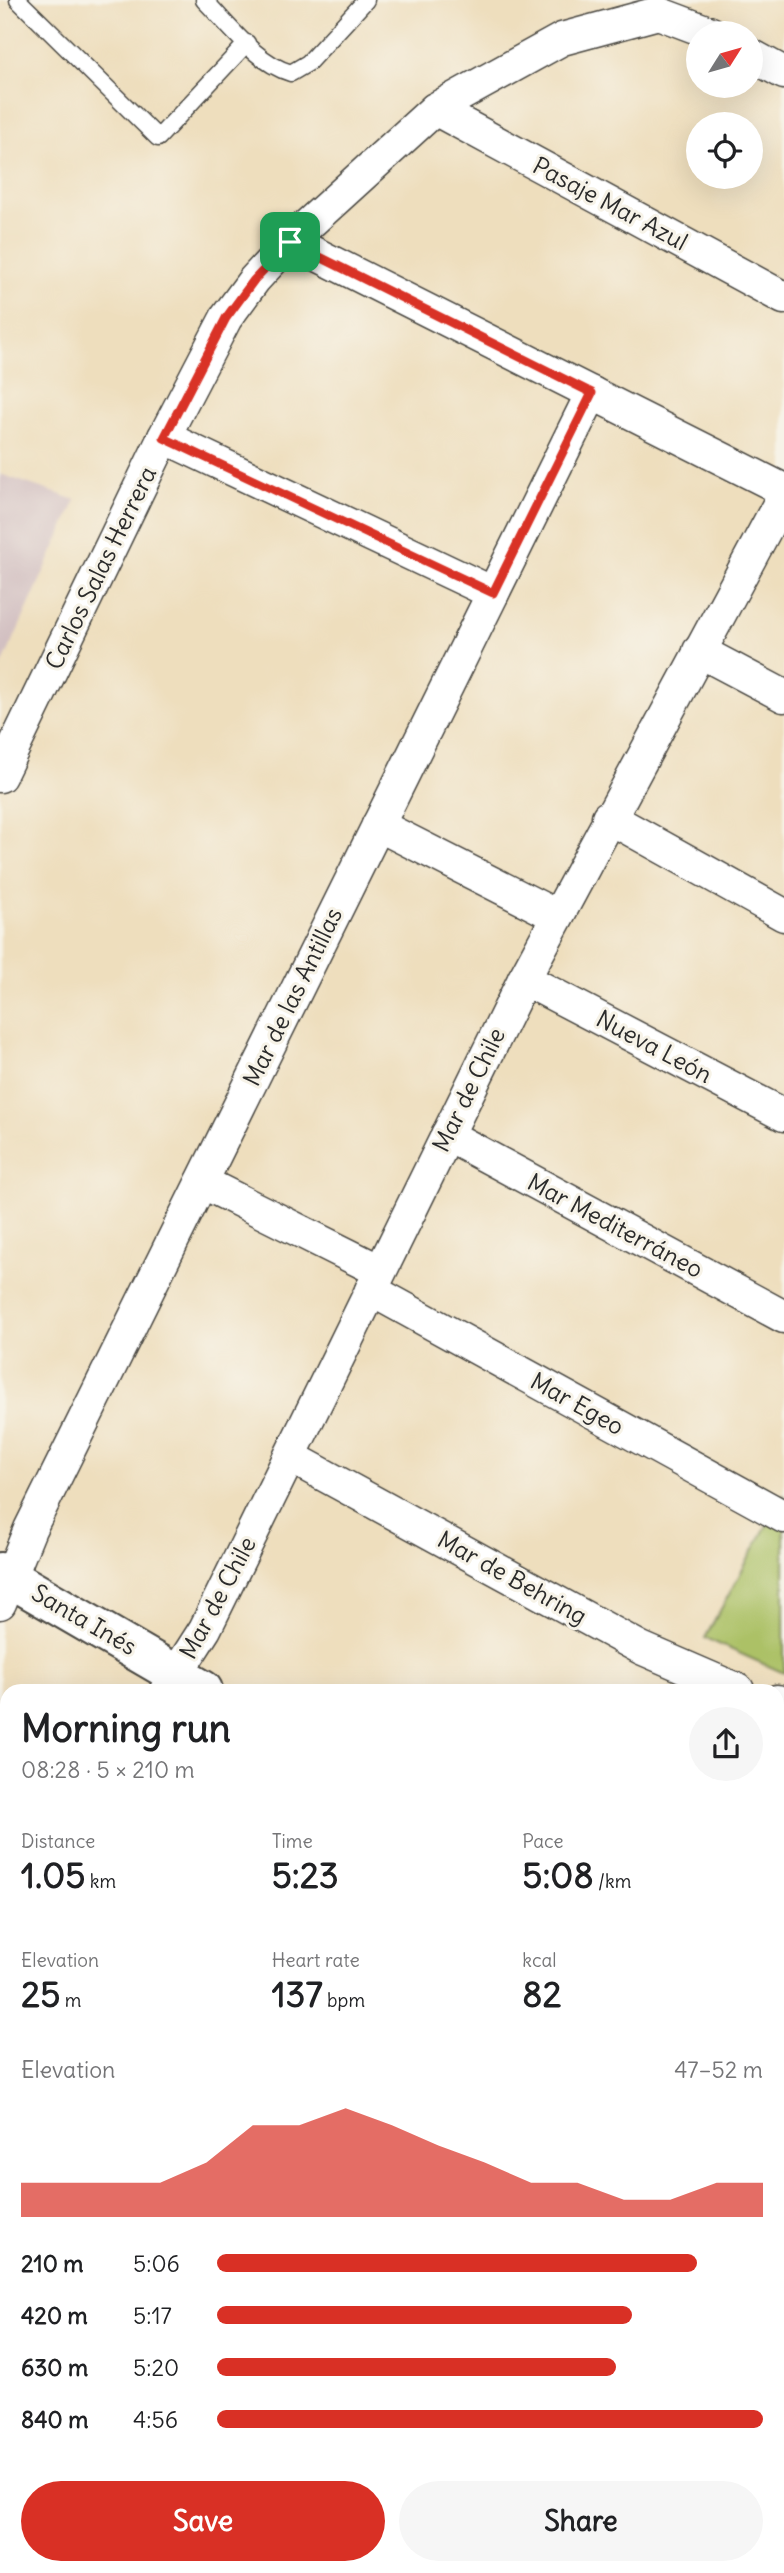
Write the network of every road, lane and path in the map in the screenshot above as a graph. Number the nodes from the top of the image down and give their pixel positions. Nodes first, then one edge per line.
1 (18, 0) edge
2 (204, 0) edge
3 (366, 0) edge
4 (686, 24) edge
5 (247, 43) junction
6 (763, 62) edge
7 (784, 73) edge
8 (435, 109) junction
9 (290, 242) junction
10 (784, 298) edge
11 (592, 393) junction
12 (164, 438) junction
13 (784, 492) edge
14 (493, 593) junction
15 (699, 651) junction
16 (784, 696) edge
17 (0, 776) edge
18 (608, 817) junction
19 (378, 825) junction
20 (784, 915) edge
21 (556, 916) junction
22 (524, 979) junction
23 (784, 1115) edge
24 (447, 1135) junction
25 (202, 1182) junction
26 (376, 1281) junction
27 (784, 1317) edge
28 (291, 1457) junction
29 (784, 1517) edge
30 (4, 1585) edge
31 (180, 1684) edge
32 (182, 1684) edge
33 (724, 1684) edge

1 - 5 lane
2 - 5 lane
3 - 5 lane
4 - 8 street, Carlos Salas Herrera
6 - 7 street
8 - 9 street, Carlos Salas Herrera
8 - 10 street, Pasaje Mar Azul
9 - 11 street
9 - 12 street, Carlos Salas Herrera
11 - 13 street
11 - 14 street, Mar de las Antillas
12 - 14 street
12 - 17 street, Carlos Salas Herrera
13 - 15 street, Mar de Chile
14 - 19 street, Mar de las Antillas
15 - 16 street
15 - 18 street, Mar de Chile
18 - 20 street
18 - 21 street, Mar de Chile
19 - 21 street
19 - 25 street, Mar de las Antillas
21 - 22 street, Mar de Chile
22 - 23 street, Nueva León
22 - 24 street, Mar de Chile
24 - 26 street, Mar de Chile
24 - 27 street, Mar Mediterráneo
25 - 26 street, Mar Egeo
25 - 30 street, Mar de las Antillas
26 - 28 street, Mar de Chile
26 - 29 street, Mar Egeo
28 - 32 street, Mar de Chile
28 - 33 street, Mar de Behring
30 - 31 street, Santa Inés

